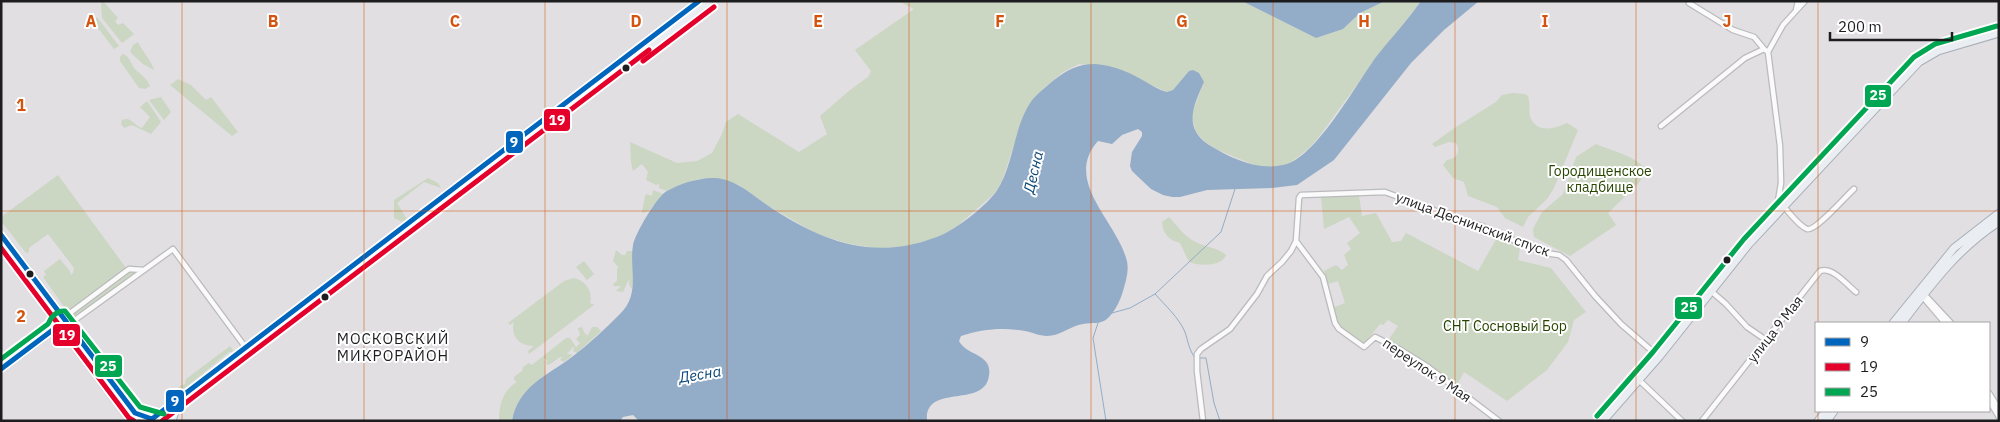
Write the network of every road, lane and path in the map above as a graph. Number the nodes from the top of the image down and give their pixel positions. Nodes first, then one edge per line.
1 (699, 1) edge
2 (709, 1) edge
3 (1798, 1) edge
4 (1805, 1) edge
5 (1689, 3) dead end
6 (1796, 10) junction
7 (1999, 32) edge
8 (1766, 51) junction
9 (1661, 126) dead end
10 (1854, 188) dead end
11 (1782, 208) junction
12 (1999, 214) edge
13 (1999, 222) edge
14 (1, 235) edge
15 (1296, 242) junction
16 (1, 248) edge
17 (144, 270) junction
18 (1711, 291) junction
19 (1856, 292) dead end
20 (1921, 293) junction
21 (1894, 322) edge
22 (1903, 322) edge
23 (1944, 322) edge
24 (1950, 322) edge
25 (58, 323) junction
26 (65, 328) junction
27 (1766, 340) junction
28 (247, 349) junction
29 (1659, 357) junction
30 (1, 369) edge
31 (1639, 380) junction
32 (1990, 395) edge
33 (1990, 402) edge
34 (1999, 409) edge
35 (1999, 417) edge
36 (147, 419) edge
37 (131, 421) edge
38 (163, 421) edge
39 (172, 421) edge
40 (1203, 421) edge
41 (1499, 421) edge
42 (1603, 421) edge
43 (1682, 421) edge
44 (1702, 421) edge

1 - 28 main road
2 - 28 main road
3 - 6 street
4 - 6 street
5 - 8 street
6 - 8 street
7 - 11 main road
8 - 9 street
8 - 11 street
10 - 11 street
11 - 18 main road
12 - 20 main road
13 - 20 main road
14 - 25 main road
15 - 29 street, улица Деснинский спуск
15 - 40 street
15 - 41 street, переулок 9 Мая
16 - 25 main road
17 - 25 street
17 - 26 street
17 - 28 street
18 - 27 street
18 - 29 main road
19 - 27 street, улица 9 Мая
20 - 21 main road
20 - 22 main road
20 - 23 street
20 - 24 street
25 - 26 main road
25 - 26 street
25 - 30 main road
26 - 36 main road
26 - 37 main road
27 - 44 street, улица 9 Мая
28 - 36 main road
28 - 39 main road
29 - 31 main road
31 - 42 main road
31 - 43 street
32 - 34 street
33 - 35 street
36 - 38 main road

